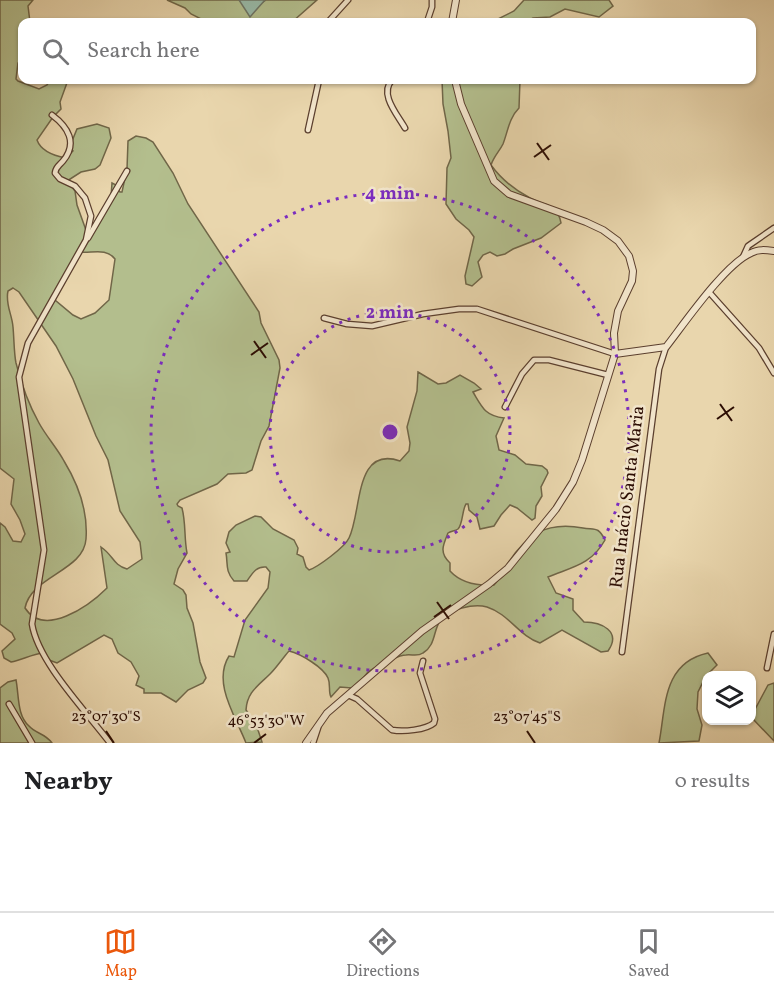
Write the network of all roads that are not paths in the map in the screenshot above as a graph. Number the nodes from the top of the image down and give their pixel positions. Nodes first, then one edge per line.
1 (348, 0) edge
2 (432, 0) edge
3 (456, 0) edge
4 (332, 18) edge
5 (428, 18) edge
6 (453, 18) edge
7 (318, 84) edge
8 (390, 84) edge
9 (456, 84) edge
10 (52, 115) dead end
11 (405, 128) dead end
12 (308, 130) dead end
13 (127, 171) dead end
14 (774, 228) edge
15 (86, 240) junction
16 (774, 251) edge
17 (742, 257) junction
18 (709, 292) junction
19 (324, 318) dead end
20 (666, 347) junction
21 (615, 354) junction
22 (774, 372) edge
23 (608, 375) junction
24 (505, 407) dead end
25 (774, 634) edge
26 (622, 652) dead end
27 (423, 662) dead end
28 (767, 668) dead end
29 (348, 695) junction
30 (9, 704) dead end
31 (320, 722) junction
32 (32, 743) edge
33 (110, 743) edge
34 (306, 743) edge
35 (313, 743) edge

1 - 4 street
2 - 5 street
3 - 6 street
7 - 12 street
8 - 11 street
9 - 21 street
10 - 15 street
13 - 15 street
14 - 17 street
15 - 33 street
16 - 17 street
17 - 18 street
18 - 20 street
18 - 22 street
19 - 21 street
20 - 21 street
20 - 26 street, Rua Inácio Santa Maria
21 - 23 street
23 - 24 street
23 - 29 street
25 - 28 street
27 - 29 street
29 - 31 street
30 - 32 street
31 - 34 street
31 - 35 street

